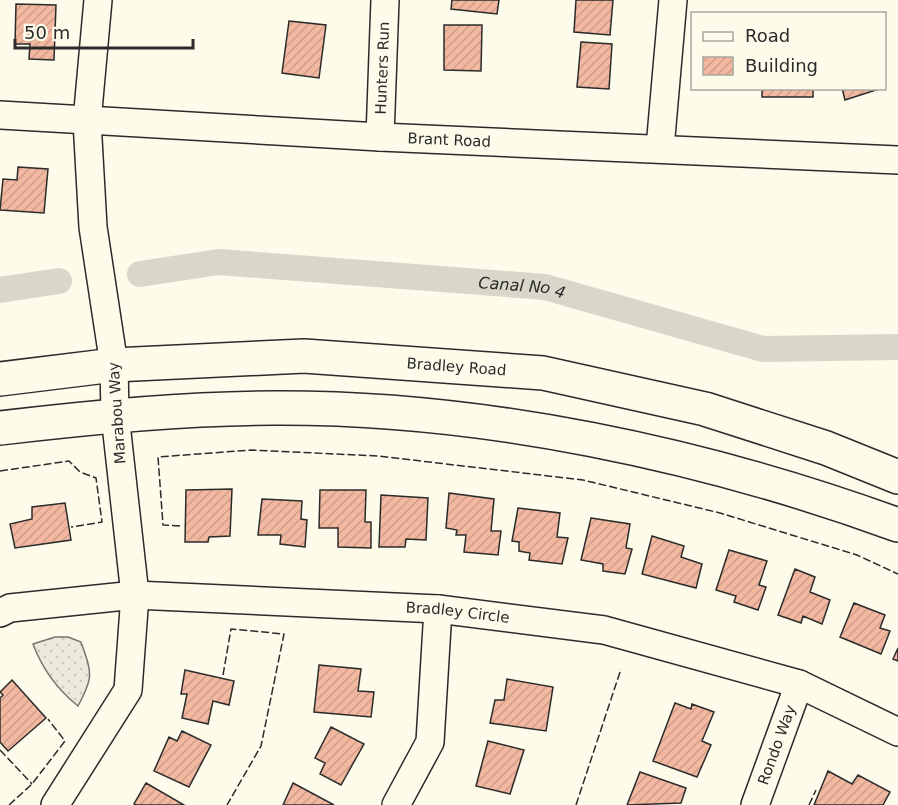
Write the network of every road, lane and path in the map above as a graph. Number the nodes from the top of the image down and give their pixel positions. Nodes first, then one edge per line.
1 (98, 0) edge
2 (386, 0) edge
3 (673, 0) edge
4 (0, 116) edge
5 (87, 121) junction
6 (380, 138) junction
7 (660, 148) junction
8 (898, 160) edge
9 (114, 365) junction
10 (0, 379) edge
11 (115, 415) junction
12 (0, 428) edge
13 (898, 477) edge
14 (898, 525) edge
15 (135, 596) junction
16 (438, 609) junction
17 (0, 613) edge
18 (799, 684) junction
19 (898, 732) edge
20 (55, 805) edge
21 (396, 805) edge
22 (755, 805) edge

1 - 5 street, Marabou Way
2 - 6 street, Hunters Run
3 - 7 street
4 - 5 street, Brant Road
5 - 6 street, Brant Road
5 - 9 street, Marabou Way
6 - 7 street, Brant Road
7 - 8 street, Brant Road
9 - 10 main road, Bradley Road
9 - 11 street, Marabou Way
9 - 13 main road, Bradley Road
11 - 12 main road
11 - 14 main road
11 - 15 street, Marabou Way
15 - 16 street, Bradley Circle
15 - 17 street, Bradley Circle
15 - 20 street, Marabou Way
16 - 18 street, Bradley Circle
16 - 21 street
18 - 19 street, Bradley Circle
18 - 22 street, Rondo Way

